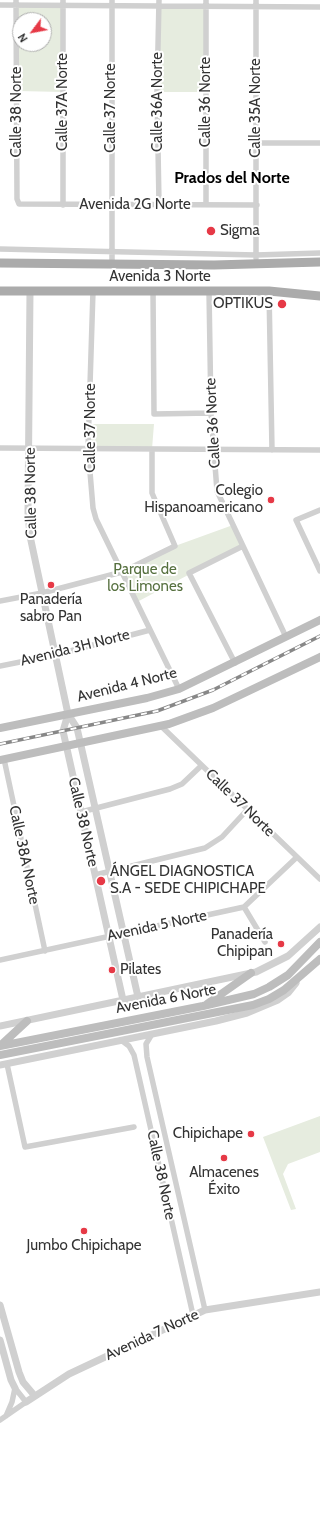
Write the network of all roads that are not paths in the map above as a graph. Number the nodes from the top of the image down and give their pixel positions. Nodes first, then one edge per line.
1 (112, 0) edge
2 (206, 0) edge
3 (256, 0) edge
4 (16, 3) edge
5 (63, 3) edge
6 (159, 3) edge
7 (0, 5) edge
8 (112, 7) junction
9 (256, 7) junction
10 (320, 7) edge
11 (206, 8) junction
12 (256, 143) junction
13 (320, 144) edge
14 (17, 199) joint
15 (112, 204) junction
16 (159, 204) junction
17 (63, 205) junction
18 (206, 205) junction
19 (256, 205) junction
20 (0, 249) edge
21 (112, 250) junction
22 (320, 253) edge
23 (256, 259) junction
24 (320, 262) edge
25 (0, 263) edge
26 (112, 264) junction
27 (0, 291) edge
28 (30, 291) junction
29 (93, 291) junction
30 (153, 291) junction
31 (209, 291) junction
32 (269, 291) junction
33 (320, 296) edge
34 (210, 413) junction
35 (0, 448) edge
36 (29, 448) junction
37 (88, 448) junction
38 (152, 449) junction
39 (212, 450) junction
40 (272, 450) junction
41 (320, 450) edge
42 (320, 510) edge
43 (244, 546) junction
44 (320, 571) edge
45 (122, 572) junction
46 (42, 593) junction
47 (0, 601) edge
48 (320, 620) edge
49 (150, 630) junction
50 (286, 636) junction
51 (55, 654) junction
52 (320, 657) edge
53 (234, 663) junction
54 (0, 666) edge
55 (179, 689) junction
56 (68, 714) junction
57 (161, 726) junction
58 (0, 728) edge
59 (80, 743) junction
60 (66, 746) junction
61 (2, 759) edge
62 (201, 766) junction
63 (95, 808) junction
64 (248, 810) junction
65 (81, 812) junction
66 (297, 857) junction
67 (109, 872) junction
68 (95, 875) junction
69 (320, 879) edge
70 (244, 907) junction
71 (320, 927) edge
72 (124, 934) junction
73 (109, 937) junction
74 (265, 942) dead end
75 (320, 942) edge
76 (45, 951) junction
77 (320, 959) edge
78 (0, 960) edge
79 (250, 973) junction
80 (298, 979) junction
81 (138, 997) junction
82 (123, 1000) junction
83 (203, 1006) junction
84 (27, 1021) junction
85 (0, 1026) edge
86 (152, 1034) junction
87 (121, 1040) junction
88 (0, 1046) edge
89 (0, 1055) edge
90 (4, 1065) edge
91 (134, 1127) dead end
92 (164, 1134) junction
93 (153, 1136) junction
94 (168, 1149) junction
95 (156, 1150) junction
96 (320, 1292) edge
97 (0, 1305) edge
98 (205, 1310) junction
99 (193, 1315) junction
100 (0, 1340) edge
101 (3, 1364) edge
102 (15, 1388) junction
103 (34, 1395) junction
104 (26, 1402) junction
105 (3, 1419) edge

1 - 8 street, Calle 37 Norte
2 - 11 street, Calle 36 Norte
3 - 9 street, Calle 35A Norte
4 - 5 street
4 - 7 street
4 - 14 street, Calle 38 Norte
5 - 8 street
5 - 17 street, Calle 37A Norte
6 - 8 street
6 - 11 street
6 - 16 street, Calle 36A Norte
8 - 15 street, Calle 37 Norte
9 - 10 street
9 - 11 street
9 - 12 street, Calle 35A Norte
11 - 18 street, Calle 36 Norte
12 - 13 street
12 - 19 street, Calle 35A Norte
14 - 17 street, Avenida 2G Norte
15 - 16 street, Avenida 2G Norte
15 - 17 street, Avenida 2G Norte
15 - 21 street, Calle 37 Norte
16 - 18 street, Avenida 2G Norte
18 - 19 street, Avenida 2G Norte
19 - 23 street, Calle 35A Norte
20 - 21 street, Avenida 3 Norte
21 - 23 street, Avenida 3 Norte
21 - 26 street, Calle 37 Norte
22 - 23 street, Avenida 3 Norte
23 - 24 main road, Avenida 3 Norte
23 - 26 main road, Avenida 3 Norte
25 - 26 main road, Avenida 3 Norte
27 - 28 main road, Avenida 3 Norte
28 - 29 main road, Avenida 3 Norte
28 - 36 street, Calle 38 Norte
29 - 30 main road, Avenida 3 Norte
29 - 37 street, Calle 37 Norte
30 - 31 main road, Avenida 3 Norte
30 - 34 street
31 - 32 main road, Avenida 3 Norte
31 - 34 street, Calle 36 Norte
32 - 33 main road, Avenida 3 Norte
32 - 40 street
34 - 39 street, Calle 36 Norte
35 - 36 street
36 - 37 street
36 - 46 street, Calle 38 Norte
37 - 38 street
37 - 45 street, Calle 37 Norte
38 - 39 street
38 - 45 street
39 - 40 street
39 - 43 street, Calle 36 Norte
40 - 41 street
42 - 44 street
43 - 50 street, Calle 36 Norte
43 - 53 street
45 - 46 street
45 - 49 street, Calle 37 Norte
46 - 47 street
46 - 51 street, Calle 38 Norte
48 - 50 main road, Avenida 4 Norte
49 - 51 street, Avenida 3H Norte
49 - 55 street, Calle 37 Norte
50 - 53 main road, Avenida 4 Norte
51 - 54 street, Avenida 3H Norte
51 - 56 street, Calle 38 Norte
52 - 57 main road
53 - 55 main road, Avenida 4 Norte
55 - 56 main road, Avenida 4 Norte
56 - 58 main road, Avenida 4 Norte
56 - 59 street, Calle 38 Norte
56 - 60 street, Calle 38 Norte
57 - 59 main road
57 - 62 street, Calle 37 Norte
59 - 60 main road
59 - 63 street, Calle 38 Norte
60 - 61 main road
60 - 65 street, Calle 38 Norte
61 - 76 street, Calle 38A Norte
62 - 63 street
62 - 64 street, Calle 37 Norte
63 - 65 street
63 - 67 street, Calle 38 Norte
64 - 66 street, Calle 37 Norte
64 - 67 street
65 - 68 street, Calle 38 Norte
66 - 69 street, Calle 37 Norte
66 - 70 street
67 - 68 street
67 - 72 street, Calle 38 Norte
68 - 73 street, Calle 38 Norte
70 - 72 street, Avenida 5 Norte
70 - 74 street
71 - 79 street, Avenida 6 Norte
72 - 73 street, Avenida 5 Norte
72 - 81 street, Calle 38 Norte
73 - 76 street, Avenida 5 Norte
73 - 82 street, Calle 38 Norte
75 - 83 main road, Avenida 6 Norte
76 - 78 street, Avenida 5 Norte
77 - 80 main road, Avenida 6 Norte
79 - 81 street, Avenida 6 Norte
79 - 83 main road
80 - 86 street, Avenida 6 Norte
80 - 89 main road, Avenida 6 Norte
81 - 82 street, Avenida 6 Norte
82 - 84 street, Avenida 6 Norte
83 - 88 main road, Avenida 6 Norte
84 - 85 street, Avenida 6 Norte
84 - 88 main road
86 - 87 street, Avenida 6 Norte
86 - 92 street, Calle 38 Norte
87 - 90 street, Avenida 6 Norte
87 - 93 street, Calle 38 Norte
90 - 91 street
92 - 93 street
92 - 94 street, Calle 38 Norte
93 - 95 street, Calle 38 Norte
94 - 95 street
94 - 98 street, Calle 38 Norte
95 - 99 street, Calle 38 Norte
96 - 98 street, Avenida 7 Norte
97 - 103 street
98 - 99 street, Avenida 7 Norte
99 - 103 street, Avenida 7 Norte
100 - 101 street
101 - 102 street
102 - 104 street
102 - 105 street
103 - 104 street, Avenida 7 Norte
104 - 105 street, Avenida 7 Norte

